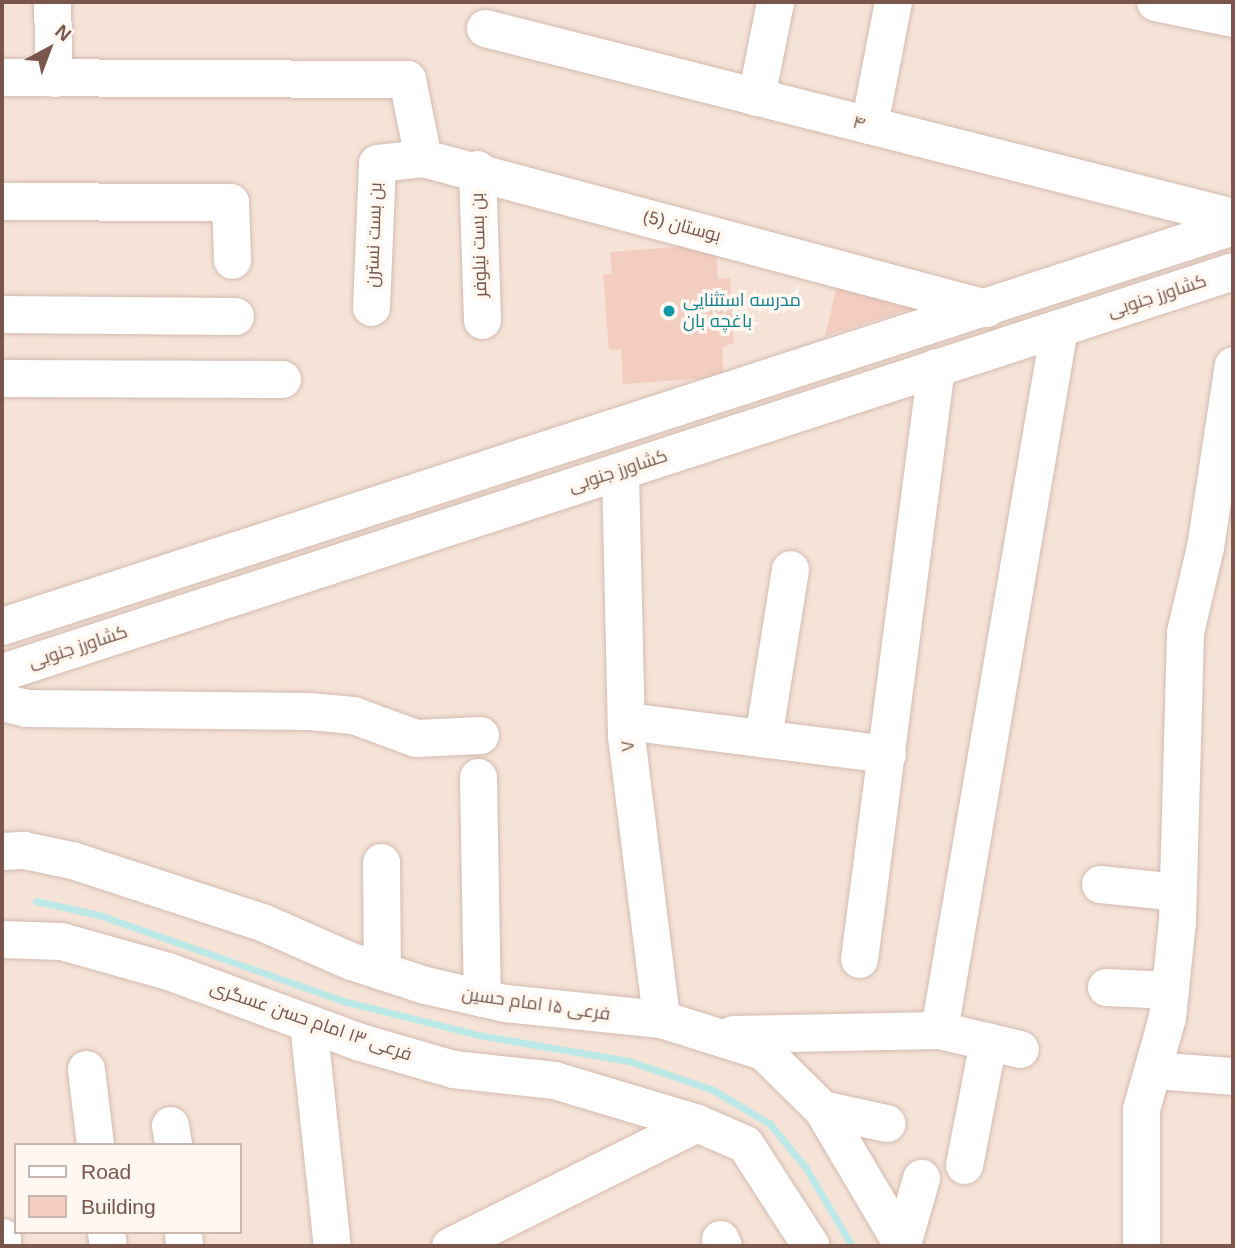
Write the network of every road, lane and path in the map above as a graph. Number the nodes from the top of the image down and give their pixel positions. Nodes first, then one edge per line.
1 (52, 2) edge
2 (775, 2) edge
3 (893, 2) edge
4 (1155, 2) edge
5 (1233, 18) edge
6 (485, 28) dead end
7 (2, 78) edge
8 (54, 78) junction
9 (756, 97) junction
10 (869, 125) junction
11 (423, 158) junction
12 (377, 163) joint
13 (477, 169) junction
14 (2, 201) edge
15 (1233, 217) edge
16 (1233, 226) edge
17 (232, 260) dead end
18 (1233, 271) edge
19 (371, 307) dead end
20 (986, 308) junction
21 (2, 314) edge
22 (235, 316) dead end
23 (482, 320) dead end
24 (1059, 328) junction
25 (1233, 365) edge
26 (936, 367) junction
27 (2, 379) edge
28 (282, 379) dead end
29 (760, 380) junction
30 (778, 419) junction
31 (620, 471) junction
32 (790, 569) dead end
33 (2, 625) edge
34 (2, 672) edge
35 (2, 702) edge
36 (626, 721) junction
37 (480, 735) dead end
38 (763, 738) junction
39 (887, 754) junction
40 (478, 777) dead end
41 (2, 851) edge
42 (381, 862) dead end
43 (1100, 884) dead end
44 (1177, 892) junction
45 (2, 939) edge
46 (859, 959) dead end
47 (383, 971) junction
48 (1106, 986) dead end
49 (1170, 990) junction
50 (482, 998) junction
51 (662, 1019) junction
52 (308, 1023) junction
53 (939, 1030) junction
54 (710, 1034) junction
55 (86, 1069) dead end
56 (1153, 1070) junction
57 (1233, 1076) edge
58 (822, 1110) junction
59 (696, 1123) junction
60 (886, 1123) dead end
61 (96, 1143) edge
62 (964, 1165) dead end
63 (921, 1178) dead end
64 (2, 1237) edge
65 (902, 1245) edge
66 (2, 1246) edge
67 (332, 1246) edge
68 (450, 1246) edge
69 (811, 1246) edge
70 (1141, 1246) edge

1 - 8 street
2 - 9 street
3 - 10 street
4 - 5 street
6 - 9 street, ۴
7 - 8 street
8 - 11 street
9 - 10 street, ۴
10 - 15 street, ۴
11 - 12 street, بوستان (5)
11 - 13 street, بوستان (5)
12 - 19 street, بن بست نسترن
13 - 20 street, بوستان (5)
13 - 23 street, بن بست نیلوفر
14 - 17 street
16 - 20 street
18 - 24 street, کشاورز جنوبی
20 - 29 street
21 - 22 street
24 - 26 street, کشاورز جنوبی
24 - 53 street
25 - 44 street
26 - 30 street, کشاورز جنوبی
26 - 39 street
27 - 28 street
29 - 30 street
29 - 33 street
30 - 31 street, کشاورز جنوبی
31 - 34 street, کشاورز جنوبی
31 - 36 street, ۷
32 - 38 street
35 - 37 street
36 - 38 street
36 - 51 street, ۷
38 - 39 street
39 - 46 street
40 - 50 street
41 - 47 street, فرعی ۱۵ امام حسین
42 - 47 street
43 - 44 street
44 - 49 street
45 - 52 street, فرعی ۱۳ امام حسن عسگری
47 - 50 street, فرعی ۱۵ امام حسین
48 - 49 street
49 - 56 street
50 - 51 street, فرعی ۱۵ امام حسین
51 - 54 street, فرعی ۱۵ امام حسین
52 - 59 street, فرعی ۱۳ امام حسن عسگری
52 - 67 street
53 - 54 street
53 - 62 street
54 - 58 street, فرعی ۱۵ امام حسین
55 - 61 street
56 - 57 street
56 - 70 street
58 - 60 street
58 - 65 street, فرعی ۱۵ امام حسین
59 - 68 street
59 - 69 street, فرعی ۱۳ امام حسن عسگری
63 - 65 street
64 - 66 street

